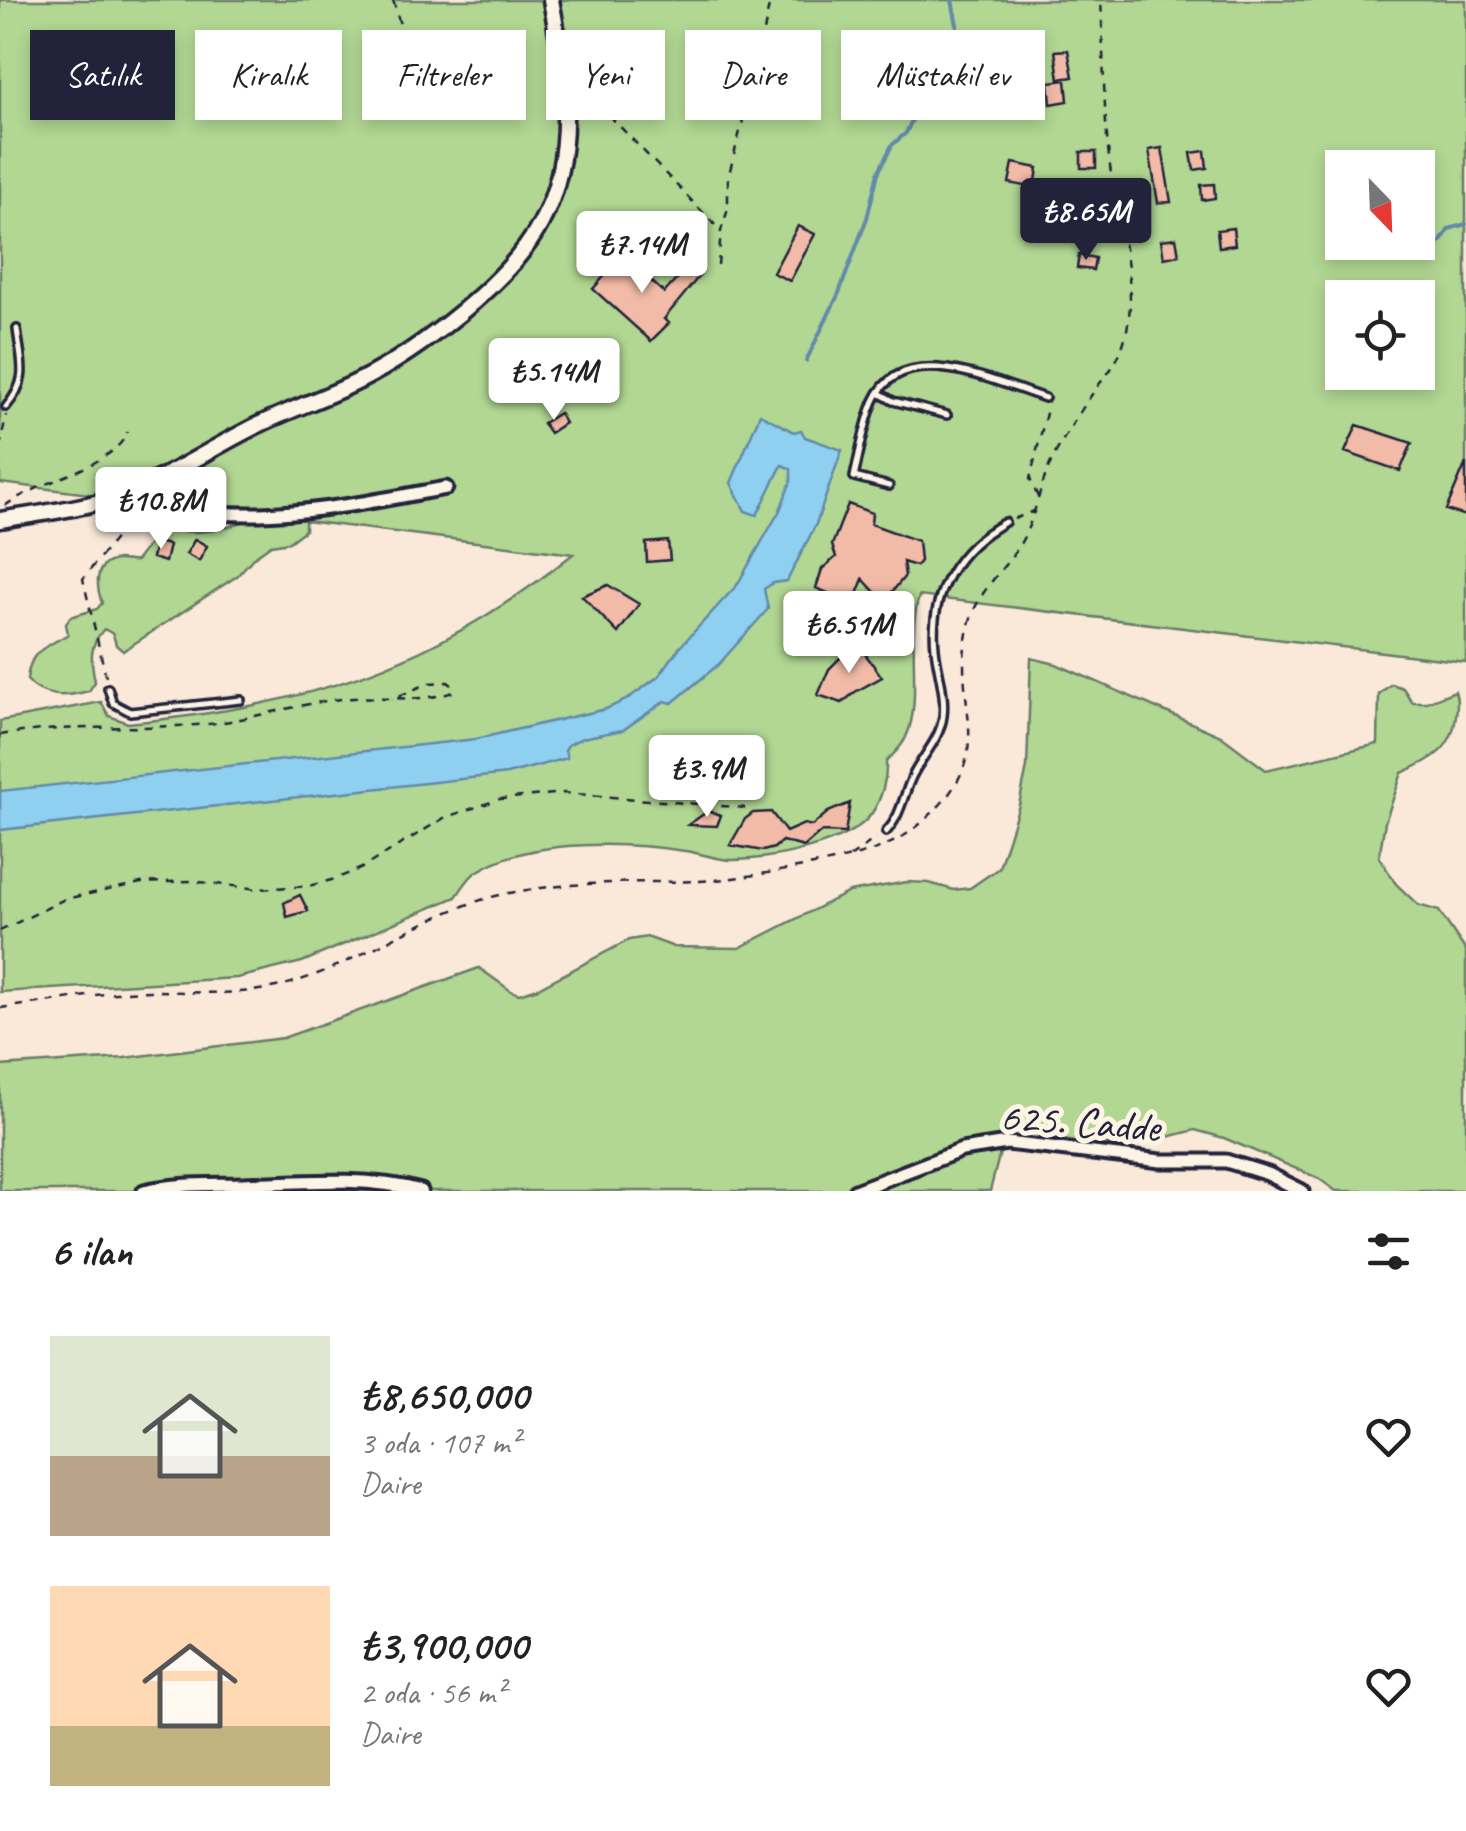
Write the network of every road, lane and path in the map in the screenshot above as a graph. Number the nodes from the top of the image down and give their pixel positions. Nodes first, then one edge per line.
1 (393, 0) edge
2 (552, 0) edge
3 (770, 0) edge
4 (1102, 0) edge
5 (402, 30) edge
6 (557, 30) edge
7 (566, 120) edge
8 (614, 120) edge
9 (721, 231) junction
10 (718, 265) dead end
11 (17, 330) dead end
12 (879, 393) junction
13 (1046, 398) joint
14 (6, 407) joint
15 (947, 415) dead end
16 (128, 432) dead end
17 (0, 448) edge
18 (888, 486) dead end
19 (446, 488) dead end
20 (145, 491) junction
21 (1039, 498) junction
22 (0, 510) edge
23 (1036, 510) junction
24 (0, 520) edge
25 (1005, 522) joint
26 (108, 688) joint
27 (392, 698) junction
28 (241, 700) dead end
29 (0, 735) edge
30 (746, 808) dead end
31 (886, 832) joint
32 (848, 858) junction
33 (0, 931) edge
34 (0, 1008) edge
35 (144, 1191) edge
36 (420, 1191) edge
37 (855, 1191) edge
38 (1302, 1191) edge

1 - 5 path
2 - 6 street
3 - 9 path
4 - 21 path
7 - 20 street
8 - 9 path
9 - 10 path
11 - 14 lane
12 - 13 lane
12 - 15 lane
12 - 18 lane
13 - 21 path
14 - 17 path
16 - 22 path
19 - 20 street
20 - 24 street
20 - 26 path
21 - 23 path
23 - 25 path
23 - 32 path
25 - 31 lane
26 - 28 lane
27 - 27 path
27 - 29 path
30 - 33 path
31 - 32 path
32 - 34 path
35 - 36 street
37 - 38 street, 625. Cadde

